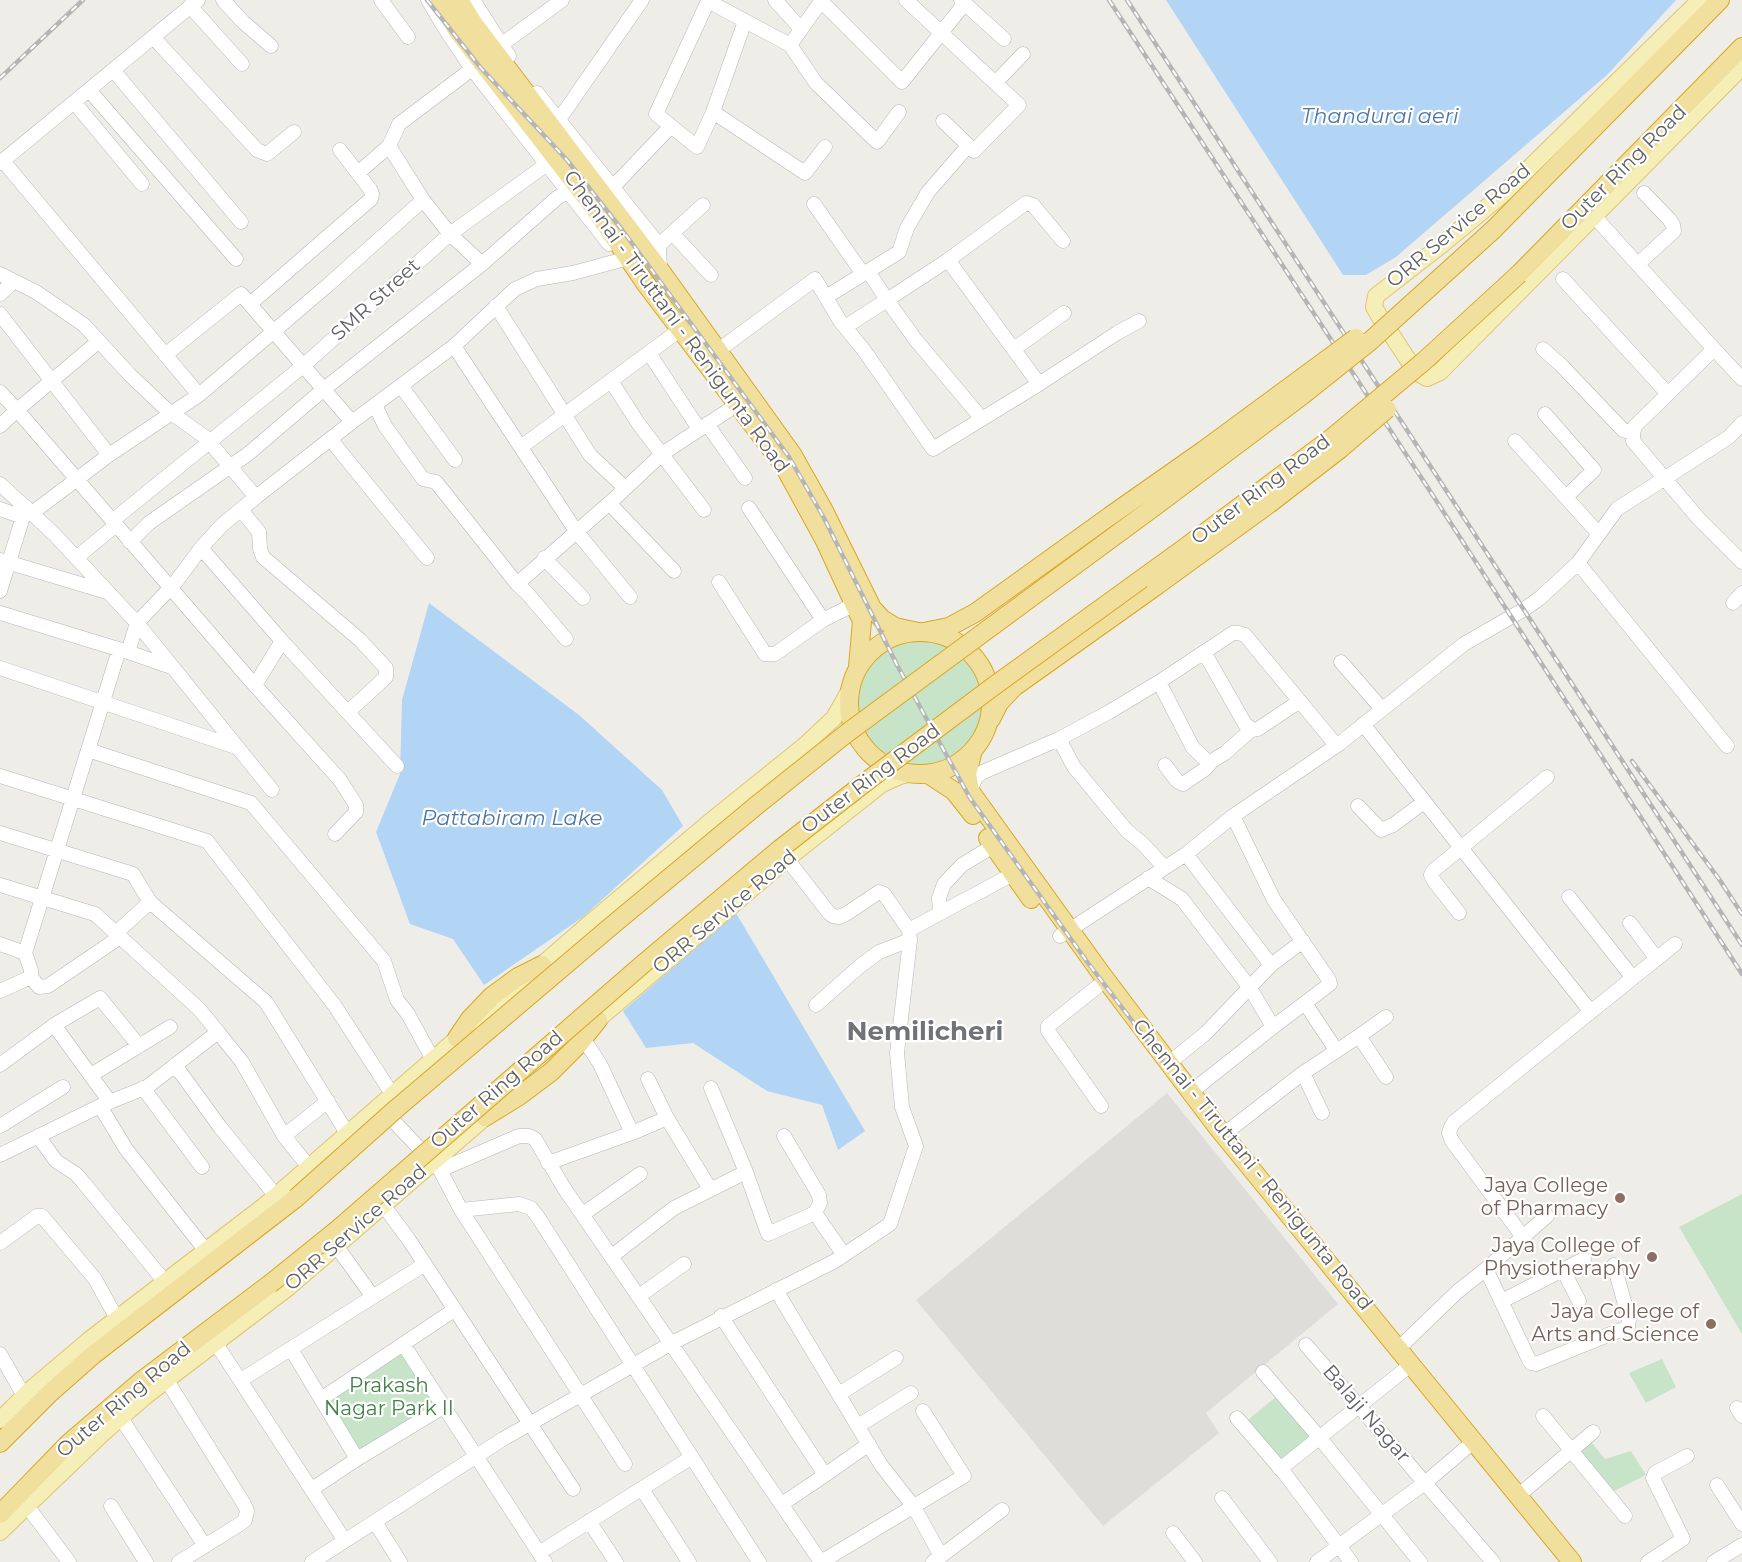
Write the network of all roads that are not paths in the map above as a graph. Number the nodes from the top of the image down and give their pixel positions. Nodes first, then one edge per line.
1 (223, 0) edge
2 (381, 0) edge
3 (428, 0) edge
4 (440, 0) edge
5 (459, 0) edge
6 (562, 0) edge
7 (642, 0) edge
8 (775, 0) edge
9 (821, 0) edge
10 (906, 0) edge
11 (1700, 0) edge
12 (1720, 0) edge
13 (479, 2) edge
14 (963, 2) edge
15 (194, 3) edge
16 (745, 21) junction
17 (801, 29) junction
18 (942, 34) junction
19 (153, 37) junction
20 (408, 37) dead end
21 (1004, 39) dead end
22 (790, 45) junction
23 (271, 46) dead end
24 (1742, 47) edge
25 (1023, 54) dead end
26 (488, 58) junction
27 (242, 64) dead end
28 (1742, 67) edge
29 (113, 70) junction
30 (995, 83) junction
31 (89, 90) junction
32 (74, 102) junction
33 (713, 112) junction
34 (898, 112) dead end
35 (558, 121) junction
36 (943, 121) dead end
37 (671, 126) junction
38 (294, 132) dead end
39 (389, 146) junction
40 (968, 146) junction
41 (825, 147) dead end
42 (340, 150) dead end
43 (2, 162) edge
44 (547, 164) junction
45 (358, 173) junction
46 (142, 184) dead end
47 (612, 188) junction
48 (569, 192) junction
49 (1644, 193) dead end
50 (423, 200) junction
51 (814, 204) dead end
52 (703, 205) dead end
53 (1594, 216) junction
54 (241, 222) dead end
55 (672, 233) junction
56 (450, 234) junction
57 (1485, 237) junction
58 (1063, 241) dead end
59 (659, 244) junction
60 (236, 259) dead end
61 (621, 260) junction
62 (948, 260) junction
63 (482, 264) junction
64 (1638, 264) junction
65 (660, 270) junction
66 (866, 273) junction
67 (0, 274) edge
68 (711, 275) dead end
69 (1563, 279) dead end
70 (14, 281) junction
71 (645, 282) junction
72 (1500, 292) junction
73 (0, 294) edge
74 (826, 297) junction
75 (887, 300) junction
76 (250, 304) junction
77 (496, 306) junction
78 (1064, 313) dead end
79 (0, 314) edge
80 (1139, 321) dead end
81 (845, 327) junction
82 (681, 329) junction
83 (274, 332) junction
84 (99, 341) junction
85 (454, 346) junction
86 (1014, 349) junction
87 (1544, 349) dead end
88 (1714, 349) junction
89 (649, 353) junction
90 (165, 355) junction
91 (712, 355) junction
92 (303, 366) junction
93 (1742, 378) edge
94 (54, 381) junction
95 (611, 381) junction
96 (1039, 384) junction
97 (401, 386) junction
98 (324, 389) junction
99 (0, 392) edge
100 (1668, 394) junction
101 (199, 395) junction
102 (738, 404) junction
103 (375, 405) junction
104 (17, 410) junction
105 (171, 413) junction
106 (1545, 414) dead end
107 (564, 416) junction
108 (982, 419) junction
109 (352, 422) junction
110 (1742, 423) edge
111 (0, 426) edge
112 (703, 427) junction
113 (1633, 434) junction
114 (331, 440) junction
115 (1515, 441) dead end
116 (210, 442) junction
117 (521, 447) junction
118 (662, 454) junction
119 (109, 455) junction
120 (455, 460) dead end
121 (231, 467) junction
122 (745, 478) dead end
123 (1665, 478) junction
124 (76, 480) junction
125 (0, 484) edge
126 (626, 488) junction
127 (256, 497) junction
128 (1566, 497) junction
129 (609, 503) junction
130 (749, 508) dead end
131 (0, 509) edge
132 (241, 510) junction
133 (704, 510) dead end
134 (27, 512) junction
135 (114, 523) junction
136 (576, 531) junction
137 (1598, 532) junction
138 (130, 542) junction
139 (201, 548) junction
140 (76, 558) junction
141 (427, 558) dead end
142 (544, 558) junction
143 (4, 561) edge
144 (1742, 562) edge
145 (1578, 563) junction
146 (674, 571) dead end
147 (719, 582) dead end
148 (516, 584) junction
149 (170, 588) junction
150 (0, 591) edge
151 (107, 592) junction
152 (630, 597) dead end
153 (583, 598) dead end
154 (855, 604) junction
155 (0, 613) edge
156 (823, 620) junction
157 (137, 623) junction
158 (921, 632) junction
159 (566, 639) dead end
160 (282, 641) junction
161 (123, 651) junction
162 (1204, 652) junction
163 (1341, 662) dead end
164 (172, 667) junction
165 (858, 667) junction
166 (0, 668) edge
167 (1159, 682) junction
168 (255, 685) junction
169 (851, 688) junction
170 (1300, 701) junction
171 (104, 702) junction
172 (1382, 709) junction
173 (348, 712) junction
174 (1363, 724) junction
175 (987, 727) junction
176 (1252, 729) junction
177 (1059, 739) junction
178 (1336, 745) junction
179 (1727, 746) dead end
180 (236, 747) junction
181 (88, 750) junction
182 (973, 750) junction
183 (1212, 761) junction
184 (1165, 765) dead end
185 (397, 766) dead end
186 (920, 773) junction
187 (0, 776) edge
188 (1547, 777) dead end
189 (272, 790) dead end
190 (970, 791) junction
191 (74, 799) junction
192 (1424, 802) junction
193 (1358, 806) dead end
194 (1233, 816) junction
195 (0, 833) edge
196 (335, 834) dead end
197 (993, 846) junction
198 (1460, 848) junction
199 (58, 851) junction
200 (1186, 854) junction
201 (787, 859) junction
202 (1164, 867) junction
203 (1013, 874) junction
204 (1148, 878) junction
205 (0, 885) edge
206 (1569, 897) dead end
207 (43, 898) junction
208 (150, 902) junction
209 (940, 913) junction
210 (1459, 913) dead end
211 (1630, 922) dead end
212 (1064, 933) junction
213 (118, 935) junction
214 (910, 935) junction
215 (1303, 941) junction
216 (0, 944) edge
217 (1675, 944) dead end
218 (25, 953) junction
219 (1657, 959) junction
220 (1270, 964) junction
221 (542, 965) joint
222 (31, 978) junction
223 (1632, 978) junction
224 (1097, 987) junction
225 (1250, 988) junction
226 (0, 991) edge
227 (1305, 1003) junction
228 (816, 1005) dead end
229 (1591, 1012) junction
230 (1386, 1017) dead end
231 (598, 1020) junction
232 (54, 1025) junction
233 (170, 1027) dead end
234 (1273, 1027) junction
235 (218, 1032) junction
236 (1359, 1036) junction
237 (457, 1038) joint
238 (583, 1038) junction
239 (139, 1047) junction
240 (1336, 1050) junction
241 (432, 1058) junction
242 (1168, 1063) junction
243 (0, 1065) edge
244 (175, 1065) junction
245 (1303, 1073) junction
246 (91, 1075) junction
247 (1386, 1077) dead end
248 (648, 1078) dead end
249 (63, 1087) dead end
250 (143, 1088) junction
251 (711, 1088) dead end
252 (1191, 1092) junction
253 (392, 1094) junction
254 (328, 1101) junction
255 (105, 1104) junction
256 (379, 1106) junction
257 (1101, 1106) dead end
258 (1322, 1113) dead end
259 (485, 1117) junction
260 (667, 1118) junction
261 (0, 1126) edge
262 (347, 1133) junction
263 (632, 1133) junction
264 (1224, 1134) junction
265 (38, 1136) junction
266 (284, 1136) junction
267 (784, 1136) dead end
268 (0, 1155) edge
269 (548, 1163) junction
270 (436, 1166) junction
271 (202, 1167) dead end
272 (309, 1167) junction
273 (746, 1172) junction
274 (640, 1174) dead end
275 (710, 1190) junction
276 (276, 1196) junction
277 (384, 1206) junction
278 (461, 1210) junction
279 (815, 1213) junction
280 (583, 1214) junction
281 (1547, 1216) dead end
282 (1523, 1237) junction
283 (0, 1243) edge
284 (337, 1247) junction
285 (206, 1251) junction
286 (844, 1255) junction
287 (612, 1256) junction
288 (1584, 1259) dead end
289 (425, 1264) junction
290 (684, 1264) dead end
291 (1614, 1265) dead end
292 (1486, 1269) junction
293 (1563, 1270) junction
294 (161, 1285) junction
295 (776, 1290) junction
296 (639, 1296) junction
297 (373, 1297) junction
298 (1502, 1301) junction
299 (1580, 1301) dead end
300 (454, 1310) junction
301 (721, 1317) junction
302 (117, 1319) junction
303 (136, 1321) junction
304 (215, 1342) junction
305 (672, 1343) junction
306 (403, 1344) junction
307 (1306, 1345) dead end
308 (291, 1348) junction
309 (1399, 1348) junction
310 (0, 1354) edge
311 (896, 1358) dead end
312 (170, 1360) junction
313 (632, 1365) junction
314 (1403, 1371) junction
315 (1263, 1372) dead end
316 (166, 1379) junction
317 (241, 1380) junction
318 (911, 1393) dead end
319 (581, 1394) junction
320 (839, 1394) junction
321 (24, 1396) junction
322 (321, 1399) junction
323 (1358, 1406) junction
324 (443, 1407) junction
325 (923, 1411) dead end
326 (1543, 1416) dead end
327 (121, 1418) junction
328 (1238, 1418) dead end
329 (0, 1420) edge
330 (530, 1424) junction
331 (858, 1426) junction
332 (1593, 1432) dead end
333 (1319, 1437) junction
334 (0, 1443) edge
335 (869, 1444) junction
336 (1469, 1445) junction
337 (1572, 1449) junction
338 (1687, 1456) dead end
339 (475, 1457) junction
340 (692, 1457) junction
341 (357, 1459) junction
342 (625, 1464) dead end
343 (1280, 1469) junction
344 (825, 1475) junction
345 (1426, 1482) junction
346 (1717, 1485) dead end
347 (312, 1489) junction
348 (573, 1489) dead end
349 (642, 1489) junction
350 (1518, 1496) junction
351 (1222, 1498) dead end
352 (782, 1503) junction
353 (27, 1506) junction
354 (111, 1506) dead end
355 (914, 1507) junction
356 (1002, 1510) dead end
357 (0, 1514) edge
358 (1381, 1516) junction
359 (1625, 1516) dead end
360 (589, 1521) junction
361 (375, 1522) junction
362 (1742, 1524) edge
363 (0, 1532) edge
364 (1173, 1533) dead end
365 (345, 1541) junction
366 (1742, 1545) edge
367 (204, 1546) junction
368 (1339, 1547) junction
369 (542, 1557) edge
370 (937, 1559) edge
371 (1721, 1560) edge
372 (69, 1562) edge
373 (146, 1562) edge
374 (179, 1562) edge
375 (312, 1562) edge
376 (400, 1562) edge
377 (616, 1562) edge
378 (689, 1562) edge
379 (759, 1562) edge
380 (821, 1562) edge
381 (1195, 1562) edge
382 (1270, 1562) edge
383 (1317, 1562) edge
384 (1351, 1562) edge
385 (1420, 1562) edge
386 (1493, 1562) edge
387 (1559, 1562) edge
388 (1572, 1562) edge
389 (1648, 1562) edge

1 - 23 street
2 - 20 street
3 - 26 street
4 - 26 highway, Chennai - Tiruttani - Renigunta Road
5 - 26 highway, Chennai - Tiruttani - Renigunta Road
6 - 26 street
7 - 35 street
8 - 17 street
9 - 17 street
9 - 18 street
10 - 18 street
11 - 53 main road, ORR Service Road
12 - 57 highway, bridge
13 - 26 street
14 - 18 street
14 - 21 street
15 - 19 street
15 - 27 street
16 - 22 street
16 - 33 street
16 - 37 street
17 - 22 street
18 - 30 street
19 - 29 street
19 - 38 street
22 - 34 street
24 - 72 highway, Outer Ring Road, bridge
25 - 30 street
26 - 35 street
26 - 39 street
26 - 44 street
26 - 65 highway, Chennai - Tiruttani - Renigunta Road
26 - 71 highway, Chennai - Tiruttani - Renigunta Road
28 - 53 main road, ORR Service Road
29 - 31 street
29 - 54 street
30 - 40 street
31 - 32 street
31 - 60 street
32 - 43 street
32 - 46 street
33 - 37 street
33 - 41 street
35 - 47 street
36 - 40 street
37 - 47 street
39 - 45 street
39 - 50 street
40 - 66 street
42 - 45 street
43 - 90 street
44 - 48 street
44 - 56 street, SMR Street
45 - 76 street
47 - 59 street
48 - 61 street
48 - 63 street
49 - 64 street
50 - 56 street
50 - 83 street
51 - 66 street
52 - 55 street
53 - 64 street
55 - 59 street
55 - 68 street
56 - 63 street
56 - 92 street, SMR Street
57 - 158 highway, bridge
57 - 303 highway, bridge
58 - 62 street
59 - 65 street
61 - 71 street
61 - 77 street
62 - 75 street
62 - 86 street
63 - 98 street
64 - 88 street
65 - 91 highway, Chennai - Tiruttani - Renigunta Road
66 - 74 street
66 - 75 street
67 - 70 street
69 - 100 street
70 - 73 street
70 - 84 street
71 - 82 highway, Chennai - Tiruttani - Renigunta Road
72 - 175 highway, bridge
72 - 312 highway, Outer Ring Road, bridge
74 - 81 street
74 - 91 street
75 - 81 street
75 - 108 street
76 - 83 street
76 - 90 street
77 - 85 street
77 - 107 street
78 - 86 street
79 - 94 street
80 - 96 street
81 - 108 street
82 - 89 street
82 - 91 highway, Chennai - Tiruttani - Renigunta Road
83 - 92 street
83 - 101 street
84 - 94 street
84 - 105 street
85 - 97 street
85 - 117 street
86 - 96 street
87 - 113 street
88 - 93 street
88 - 100 street
89 - 95 street
89 - 112 street
90 - 101 street
91 - 102 highway, Chennai - Tiruttani - Renigunta Road
91 - 158 highway, Chennai - Tiruttani - Renigunta Road
92 - 98 street
92 - 116 street, SMR Street
94 - 104 street
94 - 119 street
95 - 107 street
95 - 118 street
96 - 108 street
97 - 103 street
97 - 120 street
98 - 109 street
98 - 121 street
99 - 104 street
100 - 113 street
101 - 105 street
102 - 112 street
102 - 154 highway, Chennai - Tiruttani - Renigunta Road
103 - 109 street
103 - 148 street
104 - 111 street
104 - 124 street
105 - 116 street
105 - 119 street
106 - 128 street
107 - 117 street
107 - 126 street
109 - 114 street
110 - 123 street
112 - 118 street
112 - 122 street
113 - 123 street
114 - 127 street
114 - 141 street
115 - 128 street
116 - 121 street
116 - 135 street, SMR Street
117 - 136 street
118 - 126 street
118 - 133 street
119 - 124 street
121 - 127 street
121 - 138 street
123 - 137 street
123 - 144 street
124 - 134 street
124 - 135 street
125 - 134 street
126 - 129 street
127 - 132 street
128 - 137 street
129 - 136 street
129 - 146 street
130 - 156 street
131 - 134 street
132 - 139 street
132 - 173 street
134 - 140 street
134 - 143 street
135 - 138 street
135 - 140 street, SMR Street
136 - 142 street
136 - 152 street
137 - 145 street
138 - 149 street
139 - 149 street
139 - 160 street
140 - 151 street
142 - 148 street
142 - 153 street
143 - 150 street
143 - 151 street
145 - 172 street
145 - 179 street
147 - 156 street
148 - 159 street
149 - 157 street
149 - 168 street
151 - 157 street
154 - 156 street
154 - 165 highway, Chennai - Tiruttani - Renigunta Road
155 - 161 street
157 - 161 street
157 - 164 street
158 - 165 highway, Chennai - Tiruttani - Renigunta Road
158 - 175 highway, Chennai - Tiruttani - Renigunta Road
160 - 168 street
160 - 173 street
161 - 164 street
161 - 171 street
162 - 167 street
162 - 170 street
162 - 176 street
163 - 172 street
164 - 180 street
165 - 169 highway, Chennai - Tiruttani - Renigunta Road
166 - 171 street
167 - 177 street
167 - 183 street
168 - 196 street
169 - 186 highway, Chennai - Tiruttani - Renigunta Road
169 - 221 main road
170 - 176 street
170 - 178 street
171 - 180 street
171 - 181 street
172 - 174 street
173 - 185 street
174 - 178 street
174 - 192 street
175 - 182 highway, Chennai - Tiruttani - Renigunta Road
176 - 183 street
177 - 190 street
177 - 202 street
178 - 194 street
180 - 189 street
181 - 191 street
181 - 241 street
182 - 186 highway, Chennai - Tiruttani - Renigunta Road
182 - 190 highway, Chennai - Tiruttani - Renigunta Road
183 - 184 street
186 - 197 highway, Chennai - Tiruttani - Renigunta Road
186 - 201 main road, ORR Service Road
187 - 191 street
188 - 198 street
190 - 212 highway, Chennai - Tiruttani - Renigunta Road
191 - 199 street
191 - 253 street
192 - 193 street
192 - 198 street
194 - 200 street
194 - 215 street
195 - 199 street
197 - 203 highway, Chennai - Tiruttani - Renigunta Road
197 - 209 street
198 - 210 street
198 - 229 street
199 - 207 street
199 - 208 street
200 - 202 street
200 - 220 street
201 - 214 street
201 - 231 main road, ORR Service Road
202 - 204 street
203 - 209 street
203 - 212 highway, Chennai - Tiruttani - Renigunta Road
204 - 212 street
204 - 225 street
205 - 207 street
206 - 223 street
207 - 213 street
207 - 218 street
208 - 213 street
208 - 254 street
209 - 214 street
211 - 219 street
212 - 224 highway, Chennai - Tiruttani - Renigunta Road
212 - 242 highway, Chennai - Tiruttani - Renigunta Road
213 - 222 street
213 - 235 street
214 - 228 street
214 - 286 street
215 - 220 street
215 - 227 street
216 - 218 street
217 - 219 street
218 - 222 street
219 - 223 street
220 - 225 street
221 - 237 highway
222 - 226 street
223 - 229 street
224 - 257 street
224 - 314 highway, Chennai - Tiruttani - Renigunta Road
225 - 234 street
225 - 242 street
227 - 234 street
227 - 240 street
229 - 282 street
230 - 236 street
231 - 238 highway
231 - 259 main road, ORR Service Road
232 - 239 street
232 - 243 street
232 - 246 street
233 - 239 street
234 - 252 street
235 - 244 street
235 - 266 street
236 - 240 street
236 - 247 street
237 - 241 main road
238 - 259 highway
238 - 263 street
239 - 246 street
240 - 245 street
241 - 253 main road
242 - 252 highway, Chennai - Tiruttani - Renigunta Road
244 - 250 street
244 - 276 street
245 - 258 street
245 - 264 street
246 - 255 street
248 - 260 street
249 - 261 street
250 - 255 street
250 - 271 street
251 - 273 street
252 - 264 highway, Chennai - Tiruttani - Renigunta Road
253 - 256 main road
254 - 262 street
254 - 266 street
255 - 265 street
255 - 285 street
256 - 262 main road
256 - 270 street
259 - 270 main road, ORR Service Road
260 - 263 street
260 - 275 street
262 - 272 main road
263 - 269 street
264 - 309 highway, Chennai - Tiruttani - Renigunta Road
265 - 268 street
265 - 294 street
266 - 272 street
267 - 279 street
269 - 270 street
269 - 280 street
270 - 277 main road, ORR Service Road
270 - 278 street
272 - 276 main road
273 - 275 street
273 - 279 street
274 - 280 street
275 - 287 street
276 - 285 main road
277 - 284 main road, ORR Service Road
277 - 289 street
278 - 313 street
278 - 319 street
279 - 286 street
280 - 287 street
281 - 282 street
282 - 292 street
283 - 302 street
284 - 297 street
284 - 304 main road, ORR Service Road
285 - 294 main road
286 - 295 street
287 - 296 street
288 - 293 street
289 - 297 street
289 - 300 street
290 - 296 street
291 - 298 street
292 - 298 street
292 - 309 street
293 - 298 street
293 - 299 street
294 - 302 main road
294 - 303 highway
295 - 301 street
295 - 320 street
296 - 305 street
297 - 308 street
300 - 306 street
300 - 330 street
301 - 305 street
301 - 344 street
302 - 321 main road
303 - 334 highway
304 - 312 highway
304 - 316 main road, ORR Service Road
304 - 317 street
305 - 313 street
305 - 352 street
306 - 322 street
306 - 324 street
307 - 323 street, Balaji Nagar
308 - 317 street
308 - 322 street
309 - 336 highway, Chennai - Tiruttani - Renigunta Road
310 - 321 street
311 - 320 street
312 - 357 highway, Outer Ring Road
313 - 319 street
313 - 340 street
314 - 323 street
314 - 336 highway, Chennai - Tiruttani - Renigunta Road
315 - 333 street
316 - 327 main road, ORR Service Road
316 - 367 street
317 - 347 street
318 - 331 street
319 - 330 street
319 - 342 street
320 - 331 street
321 - 329 main road
322 - 341 street
323 - 333 street
323 - 345 street, Balaji Nagar
324 - 339 street
324 - 341 street
325 - 355 street
326 - 337 street
327 - 353 main road, ORR Service Road
327 - 367 street
328 - 343 street
330 - 339 street
330 - 348 street
331 - 335 street
332 - 337 street
333 - 343 street
333 - 358 street
335 - 344 street
335 - 355 street
336 - 345 street
336 - 350 highway, Chennai - Tiruttani - Renigunta Road
336 - 387 highway, Chennai - Tiruttani - Renigunta Road
337 - 350 street
337 - 359 street
338 - 389 street
339 - 361 street
339 - 369 street
340 - 349 street
340 - 379 street
341 - 347 street
343 - 368 street
344 - 352 street
345 - 358 street
345 - 386 street, Balaji Nagar
346 - 362 street
347 - 365 street
349 - 360 street
349 - 378 street
350 - 388 highway, Chennai - Tiruttani - Renigunta Road
351 - 382 street
352 - 380 street
353 - 363 main road, ORR Service Road
353 - 372 street
354 - 373 street
355 - 370 street
355 - 380 street
356 - 370 street
358 - 368 street
358 - 385 street
360 - 369 street
360 - 377 street
361 - 365 street
361 - 376 street
364 - 381 street
365 - 375 street
366 - 371 street
367 - 374 street
368 - 383 street
368 - 384 street

